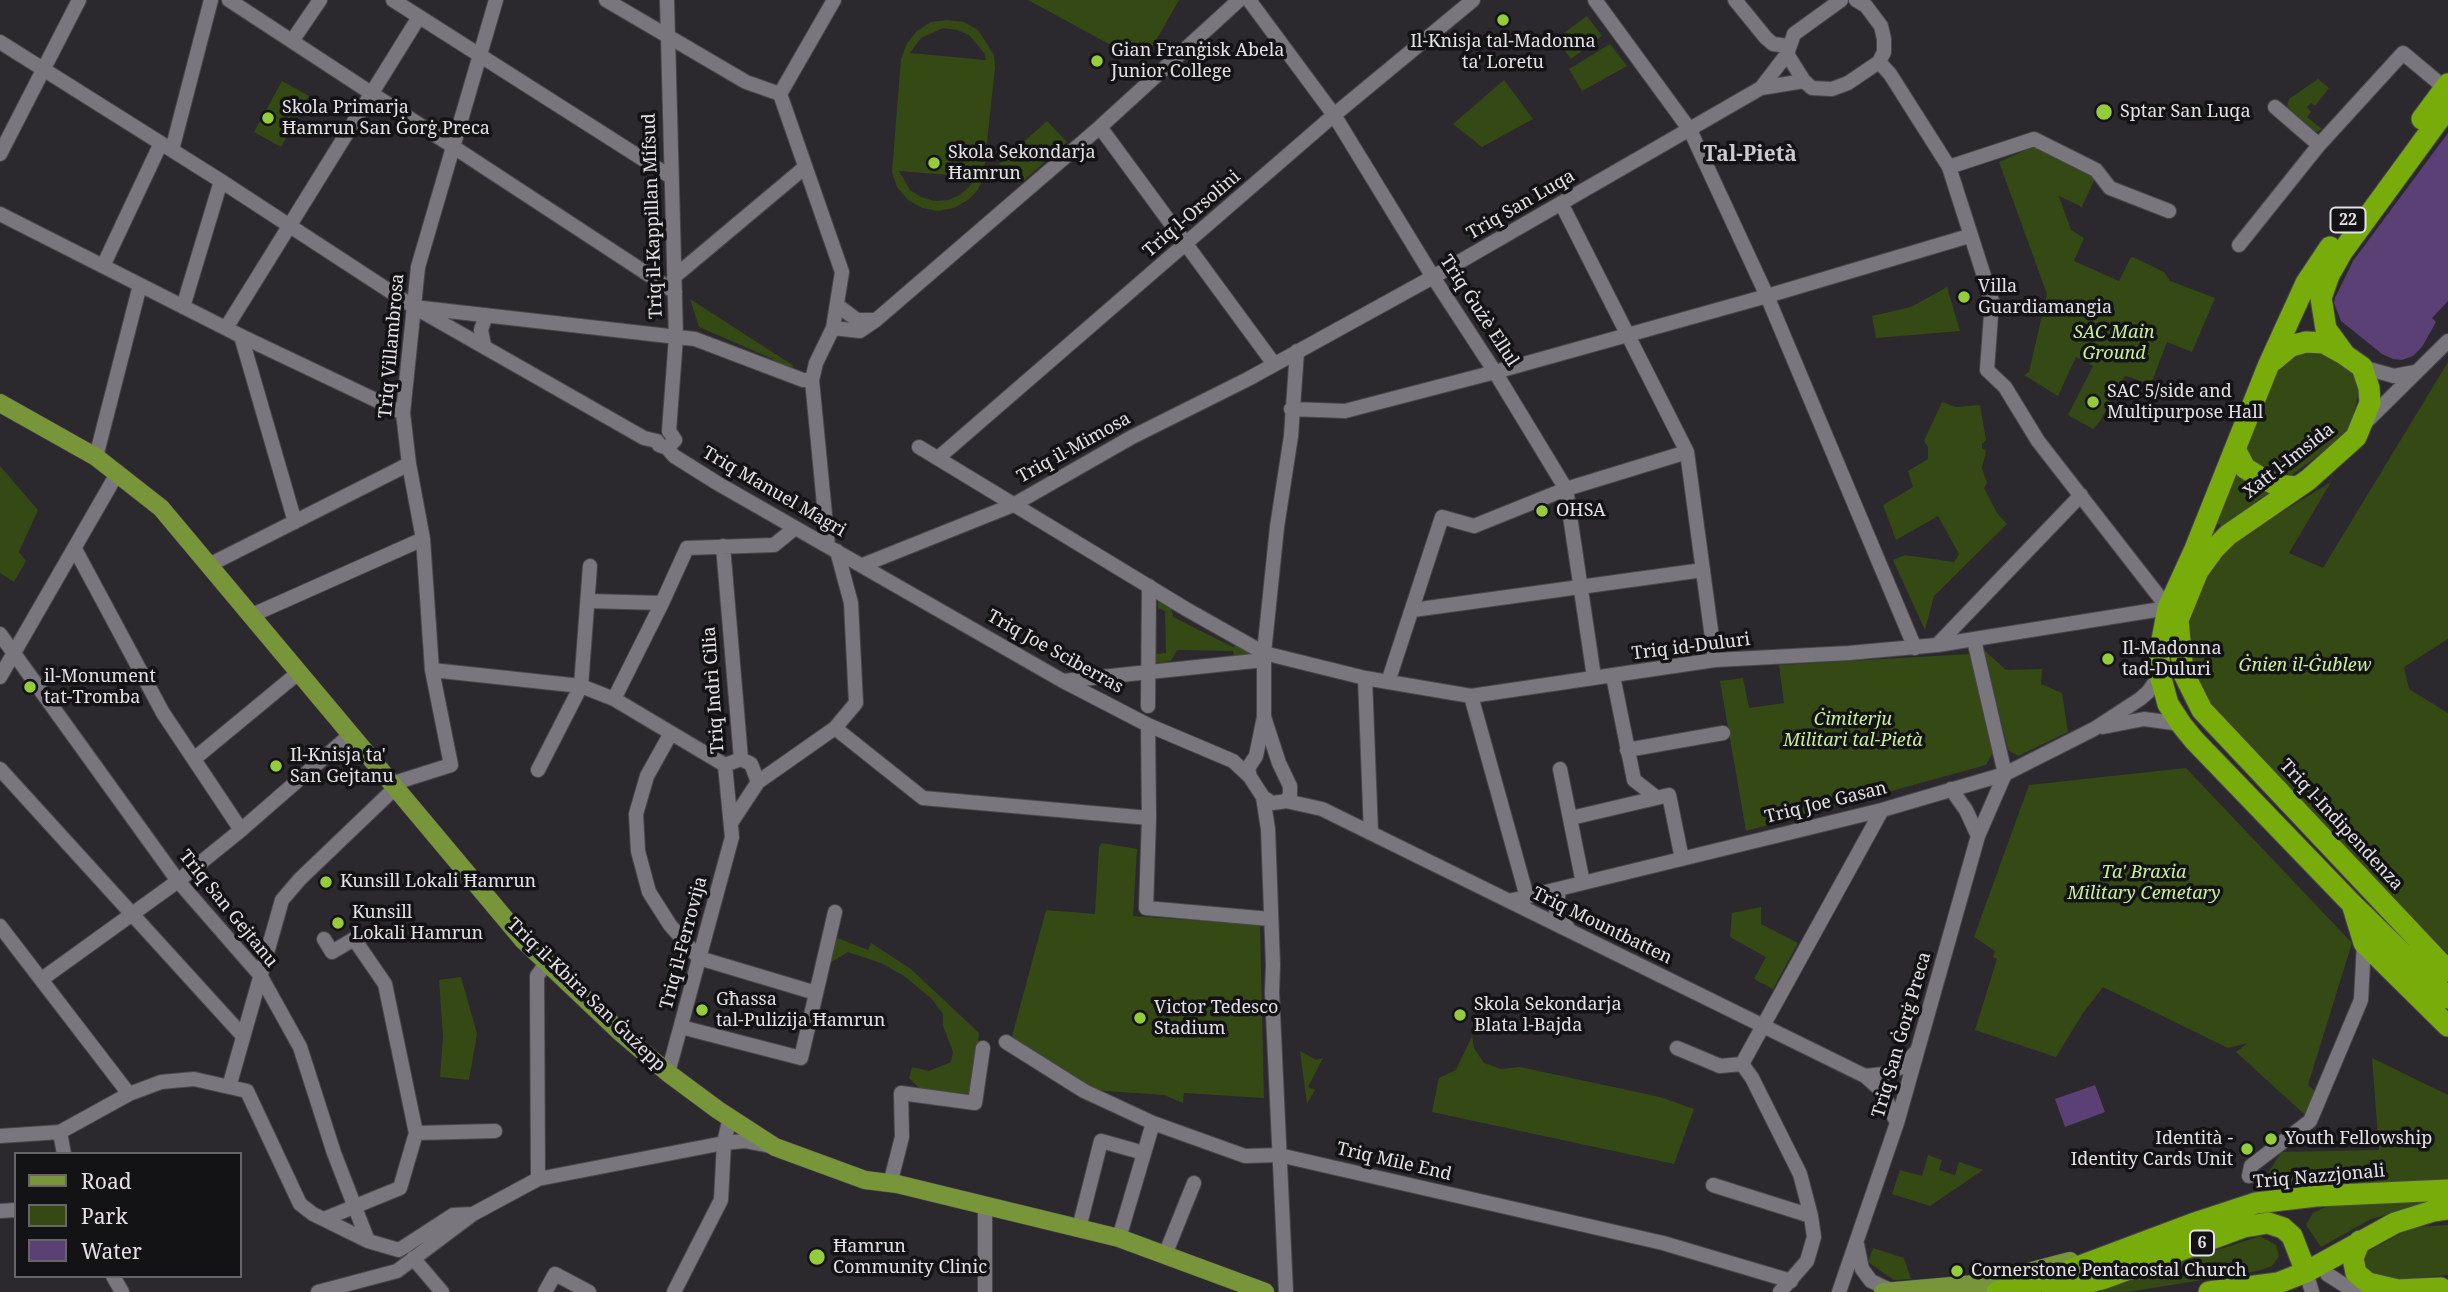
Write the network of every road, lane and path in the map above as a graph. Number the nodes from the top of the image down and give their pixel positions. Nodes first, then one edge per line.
1 (79, 0) edge
2 (211, 0) edge
3 (229, 0) edge
4 (320, 0) edge
5 (393, 0) edge
6 (496, 0) edge
7 (606, 0) edge
8 (667, 0) edge
9 (834, 0) edge
10 (1239, 0) edge
11 (1248, 0) edge
12 (1473, 0) edge
13 (1595, 0) edge
14 (1735, 0) edge
15 (1841, 0) edge
16 (1856, 0) edge
17 (419, 17) junction
18 (669, 37) junction
19 (292, 41) junction
20 (0, 42) edge
21 (1787, 50) junction
22 (478, 54) junction
23 (1879, 62) junction
24 (45, 69) junction
25 (1804, 81) junction
26 (1761, 88) junction
27 (370, 93) junction
28 (2447, 93) edge
29 (780, 94) junction
30 (2275, 107) dead end
31 (1334, 115) junction
32 (1100, 127) junction
33 (1690, 130) junction
34 (2319, 145) junction
35 (166, 146) junction
36 (453, 147) junction
37 (0, 154) edge
38 (1949, 167) junction
39 (804, 168) junction
40 (671, 177) junction
41 (222, 181) junction
42 (1562, 205) junction
43 (2169, 211) dead end
44 (0, 214) edge
45 (290, 228) junction
46 (1969, 236) junction
47 (1187, 243) junction
48 (2239, 246) dead end
49 (103, 266) junction
50 (674, 277) junction
51 (1433, 277) junction
52 (140, 285) junction
53 (675, 292) junction
54 (1767, 296) junction
55 (836, 306) junction
56 (183, 307) junction
57 (414, 307) junction
58 (486, 315) junction
59 (877, 320) junction
60 (226, 328) junction
61 (833, 328) junction
62 (1628, 333) junction
63 (242, 336) junction
64 (676, 337) junction
65 (2448, 341) edge
66 (484, 345) junction
67 (1297, 351) junction
68 (2354, 361) junction
69 (1274, 364) junction
70 (2269, 364) junction
71 (1496, 372) junction
72 (2415, 372) junction
73 (812, 380) junction
74 (0, 403) edge
75 (1292, 409) junction
76 (403, 413) junction
77 (2361, 428) junction
78 (662, 445) junction
79 (919, 447) dead end
80 (2235, 449) junction
81 (1686, 452) junction
82 (96, 457) junction
83 (938, 458) junction
84 (409, 464) junction
85 (118, 472) junction
86 (2296, 487) junction
87 (1566, 489) junction
88 (2081, 495) junction
89 (1013, 505) junction
90 (295, 522) junction
91 (795, 528) junction
92 (423, 539) junction
93 (723, 546) junction
94 (832, 548) junction
95 (75, 549) junction
96 (209, 565) junction
97 (863, 565) junction
98 (590, 566) dead end
99 (1703, 570) junction
100 (1149, 586) junction
101 (1580, 588) junction
102 (588, 601) junction
103 (662, 603) junction
104 (2168, 608) junction
105 (1413, 610) junction
106 (250, 616) junction
107 (0, 634) edge
108 (1974, 640) junction
109 (1937, 645) junction
110 (1915, 648) junction
111 (13, 653) junction
112 (1264, 657) junction
113 (1715, 660) junction
114 (432, 670) junction
115 (1148, 672) junction
116 (298, 673) junction
117 (2160, 675) junction
118 (1613, 676) junction
119 (0, 677) edge
120 (1594, 677) junction
121 (1364, 678) junction
122 (1063, 681) junction
123 (1388, 682) junction
124 (582, 687) junction
125 (1471, 696) junction
126 (614, 699) junction
127 (1148, 706) dead end
128 (2202, 710) joint
129 (1264, 717) junction
130 (2180, 724) junction
131 (1148, 725) junction
132 (835, 728) junction
133 (2094, 729) junction
134 (671, 733) junction
135 (1723, 733) dead end
136 (350, 735) junction
137 (1627, 750) junction
138 (1256, 756) junction
139 (194, 759) junction
140 (741, 759) junction
141 (1233, 761) junction
142 (1279, 763) junction
143 (725, 765) junction
144 (0, 769) edge
145 (1560, 769) dead end
146 (538, 770) dead end
147 (2005, 774) junction
148 (1250, 777) junction
149 (758, 782) junction
150 (393, 786) junction
151 (1951, 789) junction
152 (1285, 796) junction
153 (1662, 796) junction
154 (1263, 797) junction
155 (1882, 810) junction
156 (1149, 818) junction
157 (1571, 818) junction
158 (731, 823) junction
159 (1268, 829) junction
160 (242, 830) junction
161 (1371, 833) junction
162 (1978, 836) junction
163 (1682, 859) junction
164 (178, 881) junction
165 (1583, 883) junction
166 (1559, 889) junction
167 (1527, 897) junction
168 (1509, 901) junction
169 (2352, 904) junction
170 (835, 912) dead end
171 (132, 914) junction
172 (1270, 919) junction
173 (0, 926) edge
174 (1572, 932) junction
175 (324, 939) dead end
176 (2364, 943) junction
177 (699, 958) junction
178 (547, 962) junction
179 (2448, 971) edge
180 (260, 975) junction
181 (42, 979) junction
182 (816, 993) junction
183 (2448, 998) edge
184 (1762, 1026) junction
185 (2448, 1026) edge
186 (681, 1027) junction
187 (243, 1036) junction
188 (1006, 1042) dead end
189 (983, 1048) dead end
190 (1677, 1048) dead end
191 (1916, 1052) junction
192 (1742, 1064) junction
193 (668, 1073) junction
194 (1865, 1076) junction
195 (229, 1087) junction
196 (129, 1094) junction
197 (730, 1118) junction
198 (1153, 1123) junction
199 (1898, 1123) junction
200 (495, 1131) dead end
201 (60, 1132) junction
202 (416, 1133) junction
203 (0, 1136) edge
204 (724, 1143) junction
205 (775, 1147) junction
206 (64, 1152) edge
207 (1144, 1153) junction
208 (1279, 1155) junction
209 (2249, 1176) dead end
210 (538, 1179) junction
211 (1194, 1183) dead end
212 (890, 1184) junction
213 (1713, 1185) dead end
214 (2448, 1190) edge
215 (0, 1205) edge
216 (356, 1206) junction
217 (985, 1206) junction
218 (2448, 1209) edge
219 (0, 1211) edge
220 (473, 1214) junction
221 (1811, 1216) junction
222 (324, 1219) junction
223 (2259, 1224) junction
224 (1079, 1228) junction
225 (1119, 1238) junction
226 (368, 1241) junction
227 (2360, 1241) junction
228 (1856, 1242) junction
229 (2295, 1242) junction
230 (2118, 1252) junction
231 (1165, 1255) junction
232 (414, 1258) junction
233 (2314, 1276) edge
234 (2105, 1278) junction
235 (1791, 1281) junction
236 (2283, 1287) edge
237 (2438, 1289) edge
238 (438, 1291) edge
239 (1887, 1291) edge
240 (324, 1292) edge
241 (545, 1292) edge
242 (589, 1292) edge
243 (674, 1292) edge
244 (985, 1292) edge
245 (1265, 1292) edge
246 (1286, 1292) edge
247 (1780, 1292) edge
248 (1839, 1292) edge
249 (1997, 1292) edge
250 (2052, 1292) edge
251 (2078, 1292) edge
252 (2209, 1292) edge
253 (2355, 1292) edge

1 - 24 street
2 - 35 street
3 - 19 street
4 - 19 street
5 - 17 street
6 - 22 street, Triq Villambrosa
7 - 18 street
8 - 18 street, Triq il-Kappillan Mifsud
9 - 29 street
10 - 32 street
11 - 31 street, Triq Ġużè Ellul
12 - 31 street, Triq l-Orsolini
13 - 33 street
14 - 21 street
15 - 21 street
16 - 23 street
17 - 22 street
17 - 27 street
18 - 29 street
18 - 40 street, Triq il-Kappillan Mifsud
19 - 27 street
20 - 24 street, Triq Manuel Magri
21 - 25 street
21 - 26 street
22 - 36 street, Triq Villambrosa
22 - 40 street
23 - 25 street
23 - 38 street
24 - 35 street, Triq Manuel Magri
24 - 37 street
25 - 26 street
26 - 33 street, Triq San Luqa
27 - 36 street
27 - 45 street
28 - 34 street
28 - 68 highway, Xatt l-Imsida / 22
28 - 70 highway, Xatt l-Imsida / 22
29 - 39 street
30 - 34 street
31 - 47 street, Triq l-Orsolini
31 - 51 street, Triq Ġużè Ellul
32 - 47 street
32 - 59 street
33 - 42 street, Triq San Luqa
33 - 54 street
34 - 48 street
35 - 41 street, Triq Manuel Magri
35 - 49 street
36 - 53 street
36 - 57 street, Triq Villambrosa
38 - 43 street
38 - 46 street
39 - 50 street
39 - 55 street
40 - 50 street, Triq il-Kappillan Mifsud
41 - 45 street, Triq Manuel Magri
41 - 56 street
42 - 51 street, Triq San Luqa
42 - 62 street
44 - 49 street
45 - 57 street, Triq Manuel Magri
45 - 60 street
46 - 54 street
46 - 88 street
47 - 69 street
47 - 83 street, Triq l-Orsolini
49 - 52 street
50 - 53 street, Triq il-Kappillan Mifsud
51 - 67 street, Triq San Luqa
51 - 71 street, Triq Ġużè Ellul
52 - 56 street
52 - 82 street
53 - 64 street, Triq il-Kappillan Mifsud
54 - 62 street
54 - 110 street
55 - 59 street
55 - 61 street
56 - 60 street
57 - 58 street
57 - 66 street, Triq Manuel Magri
57 - 76 street, Triq Villambrosa
58 - 64 street
58 - 66 street
59 - 61 street
60 - 63 street
61 - 73 street
62 - 71 street
62 - 81 street
63 - 76 street
63 - 90 street
64 - 73 street
64 - 78 street, Triq il-Kappillan Mifsud
65 - 72 street
66 - 78 street, Triq Manuel Magri
67 - 69 street, Triq il-Mimosa
67 - 75 street
68 - 70 highway
68 - 72 street
68 - 77 highway, Xatt l-Imsida / 22
69 - 89 street, Triq il-Mimosa
70 - 80 highway, Xatt l-Imsida / 22
71 - 75 street
71 - 87 street, Triq Ġużè Ellul
72 - 77 street
73 - 94 street
74 - 82 main road, Triq il-Kbira San Ġużepp
75 - 112 street
76 - 84 street, Triq Villambrosa
77 - 86 highway, Xatt l-Imsida / 22
78 - 91 street, Triq Manuel Magri
79 - 83 street
80 - 86 highway
80 - 104 highway, Xatt l-Imsida / 22
81 - 87 street
81 - 99 street
82 - 85 main road, Triq il-Kbira San Ġużepp
83 - 89 street
84 - 90 street
84 - 92 street, Triq Villambrosa
85 - 95 street
85 - 96 main road, Triq il-Kbira San Ġużepp
86 - 128 highway, Xatt l-Imsida / 22
87 - 101 street, Triq Ġużè Ellul
87 - 105 street
88 - 104 street
88 - 109 street
89 - 97 street, Triq il-Mimosa
89 - 100 street
90 - 96 street
91 - 93 street
91 - 94 street, Triq Manuel Magri
92 - 106 street
92 - 114 street, Triq Villambrosa
93 - 103 street
93 - 140 street, Triq Indrì Cilia
94 - 97 street, Triq Manuel Magri
94 - 132 street
95 - 111 street
95 - 139 street
96 - 106 main road, Triq il-Kbira San Ġużepp
97 - 122 street, Triq Joe Sciberras
98 - 102 street
99 - 101 street
99 - 113 street
100 - 112 street
100 - 115 street
101 - 105 street
101 - 120 street, Triq Ġużè Ellul
102 - 103 street
102 - 124 street
103 - 126 street
104 - 108 street, Triq id-Duluri
104 - 117 highway, Xatt l-Imsida / 22
105 - 123 street
106 - 116 main road, Triq il-Kbira San Ġużepp
107 - 111 street, Triq San Gejtanu
108 - 109 street, Triq id-Duluri
108 - 147 street
109 - 110 street, Triq id-Duluri
110 - 113 street, Triq id-Duluri
111 - 119 street
111 - 164 street, Triq San Gejtanu
112 - 115 street
112 - 121 street, Triq id-Duluri
112 - 129 street
113 - 118 street, Triq id-Duluri
114 - 124 street
114 - 150 street, Triq Villambrosa
115 - 122 street
115 - 127 street
116 - 136 main road, Triq il-Kbira San Ġużepp
116 - 139 street
117 - 130 highway, Xatt l-Imsida / 22
117 - 133 street, Triq Joe Gasan
118 - 120 street, Triq id-Duluri
118 - 137 street
120 - 125 street, Triq id-Duluri
121 - 123 street, Triq id-Duluri
121 - 161 street
122 - 131 street, Triq Joe Sciberras
123 - 125 street, Triq id-Duluri
124 - 126 street
124 - 146 street
125 - 167 street
126 - 134 street
128 - 179 highway, Triq l-Indipendenza
129 - 138 street
129 - 142 street
130 - 133 street, Triq Joe Gasan
130 - 169 highway
131 - 141 street, Triq Joe Sciberras
131 - 156 street
132 - 149 street
132 - 156 street
133 - 147 street, Triq Joe Gasan
134 - 143 street
134 - 177 street
135 - 137 street
136 - 150 main road, Triq il-Kbira San Ġużepp
136 - 160 street
137 - 153 street
138 - 141 street
138 - 142 street
138 - 148 street
139 - 160 street
140 - 143 street, Triq Indrì Cilia
140 - 149 street
141 - 148 street, Triq Joe Sciberras
142 - 152 street
143 - 158 street, Triq Indrì Cilia
144 - 171 street
145 - 157 street
147 - 151 street, Triq Joe Gasan
147 - 162 street, Triq San Ġorġ Preca
148 - 154 street, Triq Joe Sciberras
149 - 158 street
150 - 178 main road, Triq il-Kbira San Ġużepp
150 - 180 street
151 - 155 street, Triq Joe Gasan
151 - 162 street
152 - 154 street
152 - 159 street
152 - 161 street, Triq Mountbatten
153 - 157 street
153 - 163 street
154 - 159 street
155 - 163 street, Triq Joe Gasan
155 - 184 street
156 - 172 street
157 - 165 street
158 - 177 street, Triq il-Ferrovija
159 - 172 street
160 - 164 street
161 - 168 street, Triq Mountbatten
162 - 191 street, Triq San Ġorġ Preca
163 - 165 street, Triq Joe Gasan
164 - 171 street
164 - 180 street, Triq San Gejtanu
165 - 166 street, Triq Joe Gasan
166 - 167 street, Triq Joe Gasan
166 - 174 street
167 - 168 street, Triq Joe Gasan
168 - 174 street, Triq Mountbatten
169 - 176 highway
169 - 183 highway
170 - 182 street
171 - 181 street
171 - 187 street
172 - 208 street
173 - 181 street
174 - 184 street, Triq Mountbatten
175 - 202 street
176 - 185 highway
176 - 209 street
177 - 182 street
177 - 186 street, Triq il-Ferrovija
178 - 193 main road, Triq il-Kbira San Ġużepp
178 - 210 street
180 - 187 street
180 - 216 street, Triq San Gejtanu
181 - 196 street
182 - 186 street
184 - 192 street
184 - 194 street, Triq Mountbatten
186 - 193 street, Triq il-Ferrovija
187 - 195 street
188 - 198 street, Triq Mile End
189 - 212 street
190 - 192 street
191 - 194 street
191 - 199 street, Triq San Ġorġ Preca
192 - 221 street
193 - 197 main road, Triq il-Kbira San Ġużepp
194 - 199 street, Triq Mountbatten
195 - 196 street
195 - 222 street
196 - 201 street
197 - 204 street
197 - 205 main road, Triq il-Kbira San Ġużepp
198 - 207 street
198 - 208 street, Triq Mile End
199 - 228 street, Triq San Ġorġ Preca
200 - 202 street
201 - 203 street
201 - 206 street
202 - 216 street
204 - 205 street
204 - 210 street
204 - 243 street
205 - 212 main road, Triq il-Kbira San Ġużepp
207 - 224 street
207 - 225 street
208 - 235 street, Triq Mile End
208 - 246 street
210 - 220 street
211 - 231 street
212 - 217 main road, Triq il-Kbira San Ġużepp
213 - 221 street
214 - 230 highway, Triq Nazzjonali / 6
215 - 219 street
216 - 222 street
216 - 226 street, Triq San Gejtanu
217 - 224 main road, Triq il-Kbira San Ġużepp
217 - 244 street
218 - 227 highway
220 - 226 street
220 - 232 street
221 - 235 street
222 - 226 street
223 - 229 highway
223 - 233 highway
223 - 234 highway, 6
224 - 225 main road, Triq il-Kbira San Ġużepp
225 - 231 main road, Triq il-Kbira San Ġużepp
227 - 233 highway
227 - 237 highway
228 - 239 street
228 - 248 street, Triq San Ġorġ Preca
229 - 233 highway
229 - 236 highway
230 - 239 main road, Triq Nazzjonali / 6
230 - 249 highway, Triq Nazzjonali / 6
231 - 245 main road, Triq il-Kbira San Ġużepp
232 - 238 street
232 - 240 street
233 - 236 highway
233 - 253 street
234 - 250 highway, 6
234 - 251 highway, 6
235 - 247 street
236 - 252 highway
241 - 242 street

